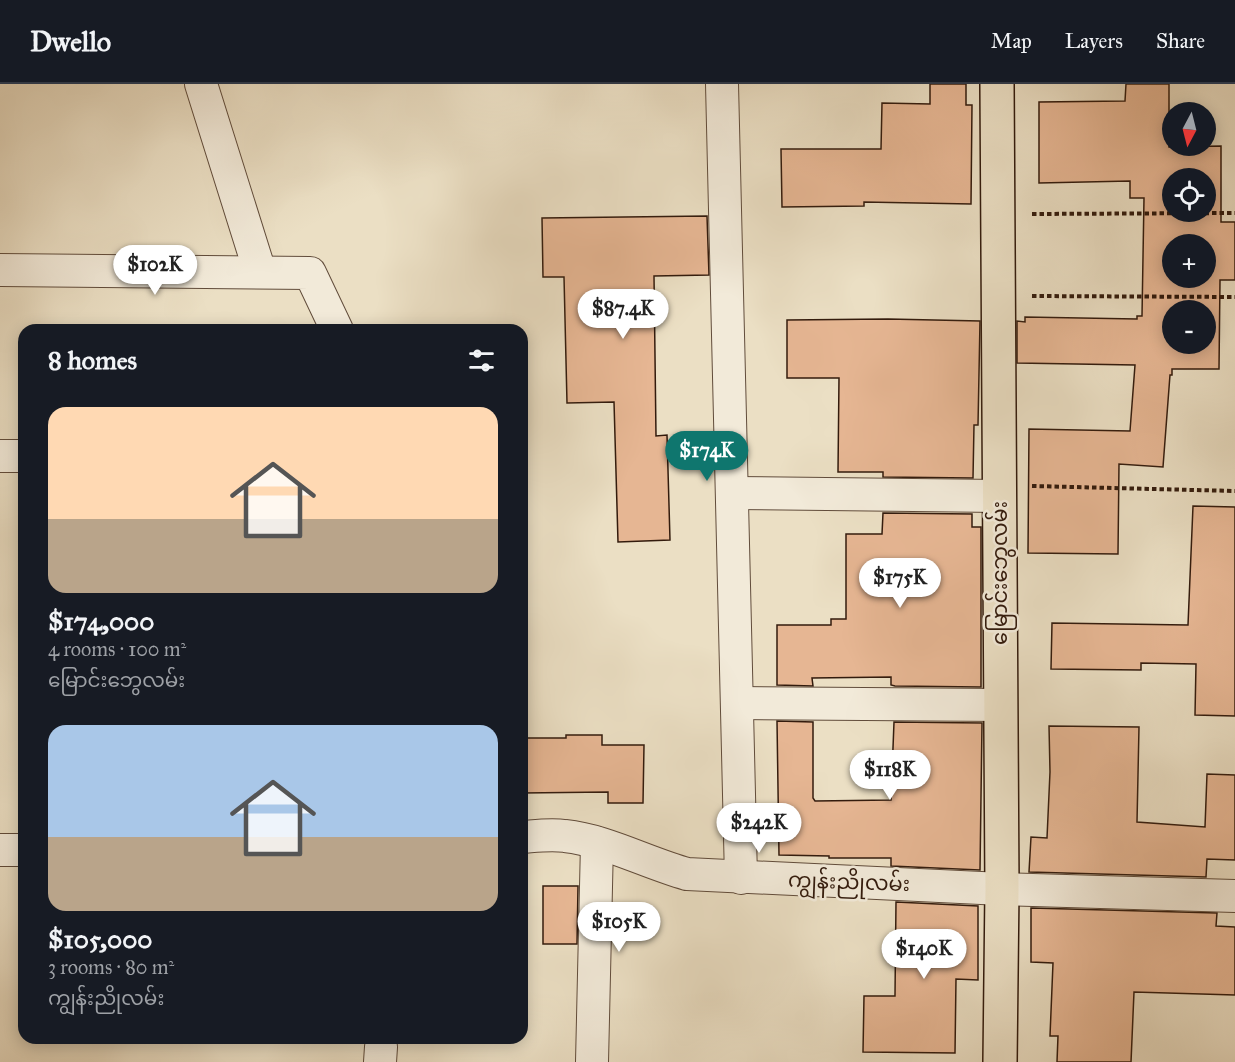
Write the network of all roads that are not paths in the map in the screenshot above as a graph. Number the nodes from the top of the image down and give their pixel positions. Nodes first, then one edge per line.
1 (201, 84) edge
2 (722, 84) edge
3 (997, 84) edge
4 (0, 270) edge
5 (260, 272) junction
6 (334, 324) edge
7 (0, 456) edge
8 (18, 456) edge
9 (1000, 491) junction
10 (732, 493) junction
11 (737, 704) junction
12 (1001, 705) junction
13 (528, 837) edge
14 (597, 843) junction
15 (0, 850) edge
16 (18, 850) edge
17 (741, 878) junction
18 (1002, 889) junction
19 (1235, 896) edge
20 (592, 1062) edge
21 (1000, 1062) edge

1 - 5 street
2 - 10 street
3 - 9 main road, မြောင်းဘွေလမ်း
4 - 5 street
5 - 6 street
7 - 8 street
9 - 10 street
9 - 12 main road, မြောင်းဘွေလမ်း
10 - 11 street
11 - 12 street
11 - 17 street
12 - 18 main road, မြောင်းဘွေလမ်း
13 - 14 street, ကျွန်းညိုလမ်း
14 - 17 street, ကျွန်းညိုလမ်း
14 - 20 street
15 - 16 street
17 - 18 street, ကျွန်းညိုလမ်း
18 - 19 street, ကျွန်းညိုလမ်း
18 - 21 main road, မြောင်းဘွေလမ်း

